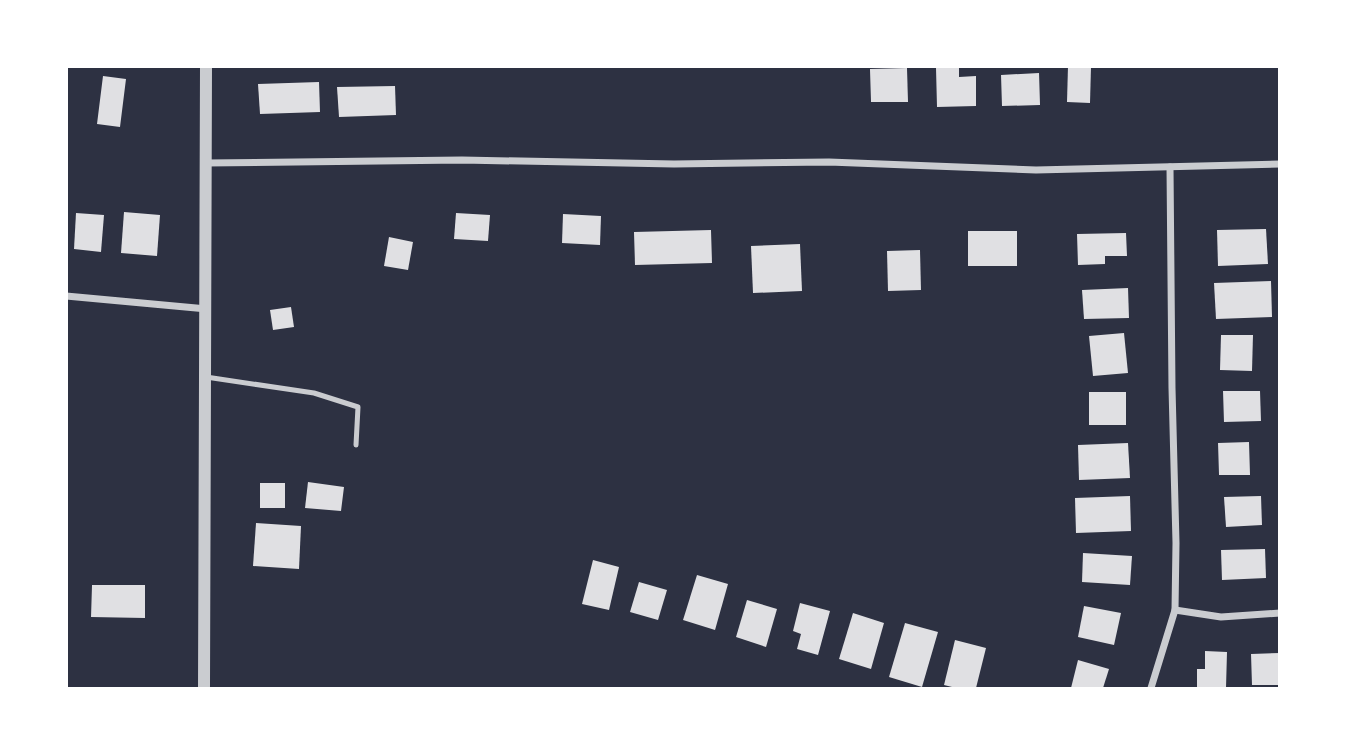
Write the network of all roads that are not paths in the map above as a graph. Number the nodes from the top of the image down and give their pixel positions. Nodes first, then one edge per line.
1 (206, 66) edge
2 (206, 163) junction
3 (1279, 164) edge
4 (1170, 166) junction
5 (66, 296) edge
6 (207, 309) junction
7 (206, 377) junction
8 (356, 445) dead end
9 (1175, 610) junction
10 (1279, 613) edge
11 (204, 688) edge
12 (1151, 688) edge

1 - 2 street
2 - 4 street
2 - 6 street
3 - 4 street
4 - 9 street
5 - 6 street
6 - 7 street
7 - 8 lane
7 - 11 street
9 - 10 street
9 - 12 street

